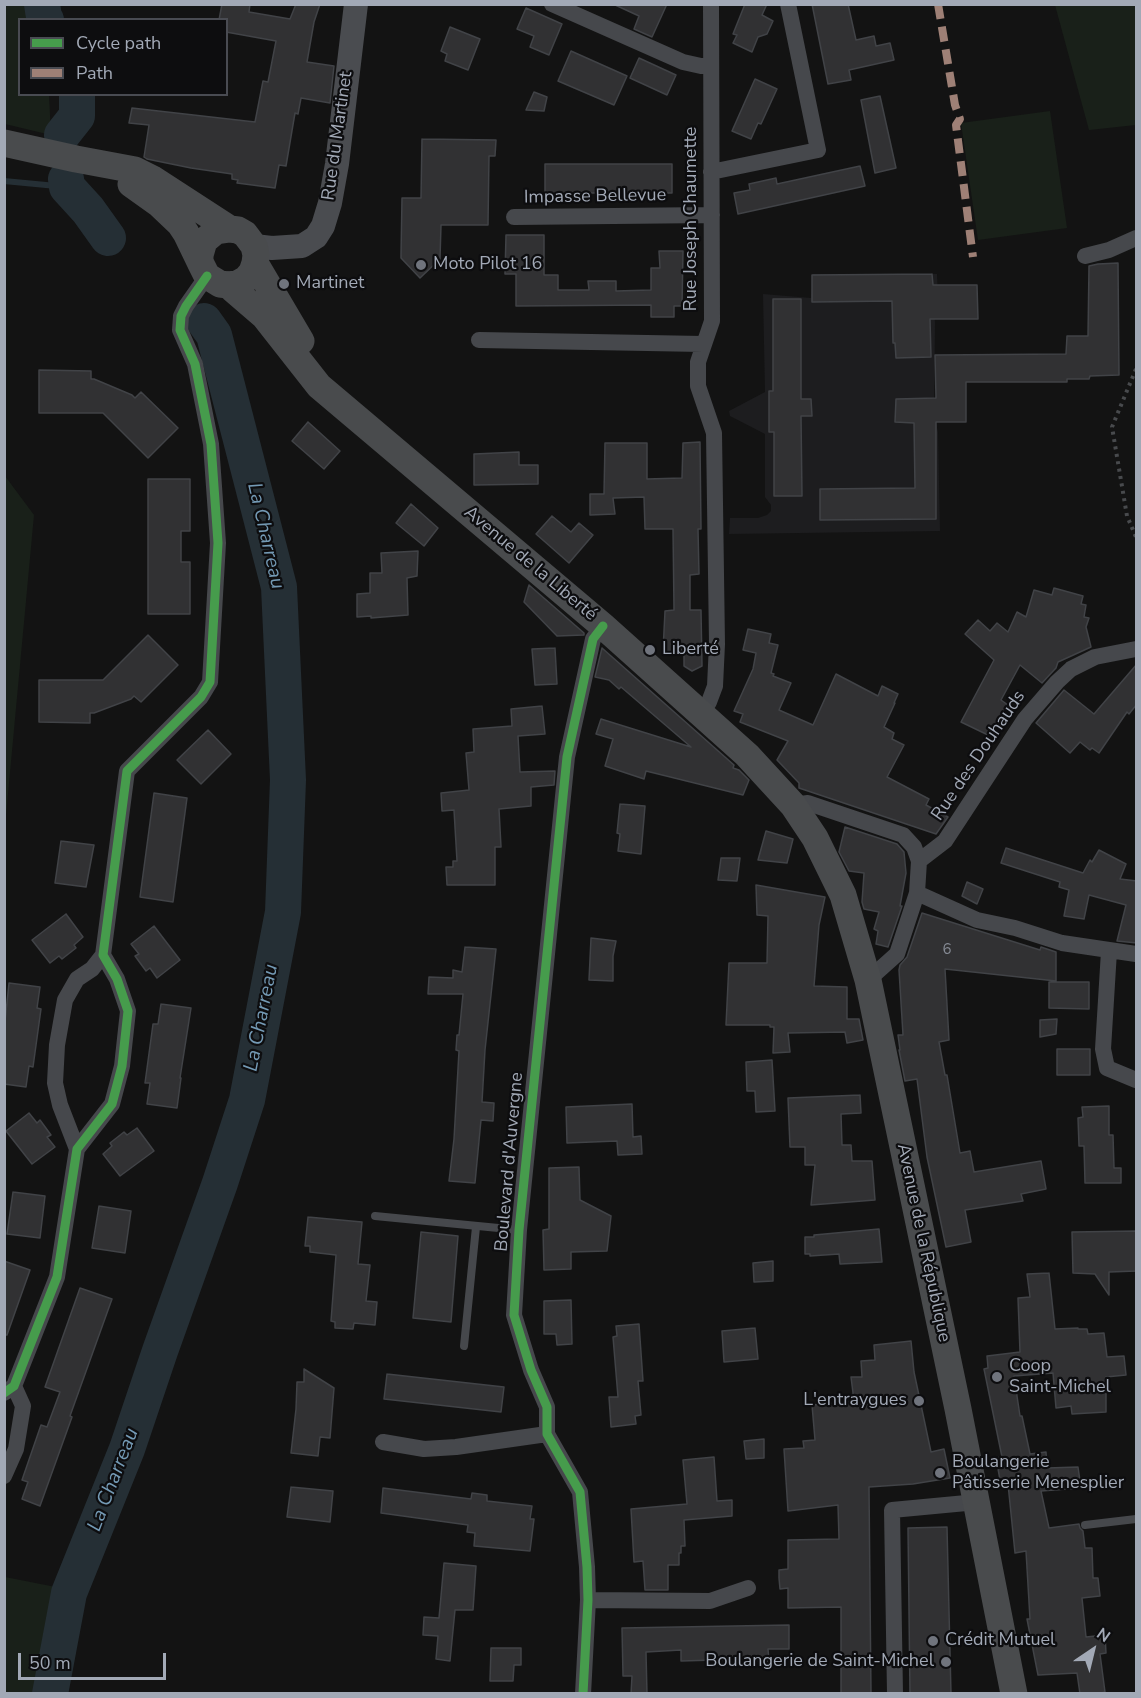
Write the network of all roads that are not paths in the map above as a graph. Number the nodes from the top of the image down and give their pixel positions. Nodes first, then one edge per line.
1 (356, 4) edge
2 (552, 4) edge
3 (711, 4) edge
4 (788, 4) edge
5 (711, 66) junction
6 (4, 142) edge
7 (76, 159) junction
8 (711, 172) junction
9 (712, 215) junction
10 (513, 217) dead end
11 (230, 229) junction
12 (1137, 238) edge
13 (255, 255) junction
14 (1085, 256) dead end
15 (212, 274) junction
16 (479, 340) dead end
17 (703, 344) junction
18 (340, 403) junction
19 (603, 626) junction
20 (1137, 649) edge
21 (701, 714) junction
22 (793, 805) junction
23 (919, 861) junction
24 (917, 893) junction
25 (1109, 951) junction
26 (1137, 954) edge
27 (103, 955) junction
28 (868, 980) junction
29 (1137, 1080) edge
30 (77, 1149) junction
31 (375, 1216) dead end
32 (476, 1227) junction
33 (519, 1230) junction
34 (464, 1346) dead end
35 (9, 1390) edge
36 (547, 1434) junction
37 (383, 1442) dead end
38 (4, 1476) edge
39 (977, 1502) junction
40 (1137, 1519) edge
41 (1085, 1525) dead end
42 (748, 1588) dead end
43 (588, 1600) junction
44 (583, 1694) edge
45 (895, 1694) edge
46 (1014, 1694) edge

1 - 13 street, Rue du Martinet
2 - 5 street
3 - 5 street, Rue Joseph Chaumette
4 - 8 street
5 - 8 street, Rue Joseph Chaumette
6 - 7 main road, Avenue de la Liberté
7 - 11 main road, Avenue de la Liberté
7 - 15 main road, Avenue de la Liberté
8 - 9 street, Rue Joseph Chaumette
9 - 10 street, Impasse Bellevue
9 - 17 street, Rue Joseph Chaumette
11 - 13 main road, Avenue de la Liberté
11 - 15 main road
12 - 14 street
13 - 15 main road
13 - 18 main road, Avenue de la Liberté
15 - 18 main road, Avenue de la Liberté
15 - 27 street
16 - 17 street
17 - 21 street, Rue Joseph Chaumette
18 - 19 main road, Avenue de la Liberté
19 - 21 main road, Avenue de la Liberté
19 - 33 street, Boulevard d'Auvergne
20 - 23 street, Rue des Douhauds
21 - 22 main road, Avenue de la Liberté
22 - 23 street
22 - 28 main road, Avenue de la République
23 - 24 street
24 - 25 street
24 - 28 street
25 - 26 street
25 - 29 street
27 - 30 street
27 - 30 street
28 - 39 main road, Avenue de la République
30 - 35 street
31 - 32 lane
32 - 33 lane
32 - 34 lane
33 - 36 street, Boulevard d'Auvergne
35 - 38 street
36 - 37 street
36 - 43 street, Boulevard d'Auvergne
39 - 45 street
39 - 46 main road, Avenue de la République
40 - 41 lane
42 - 43 street
43 - 44 street, Boulevard d'Auvergne

